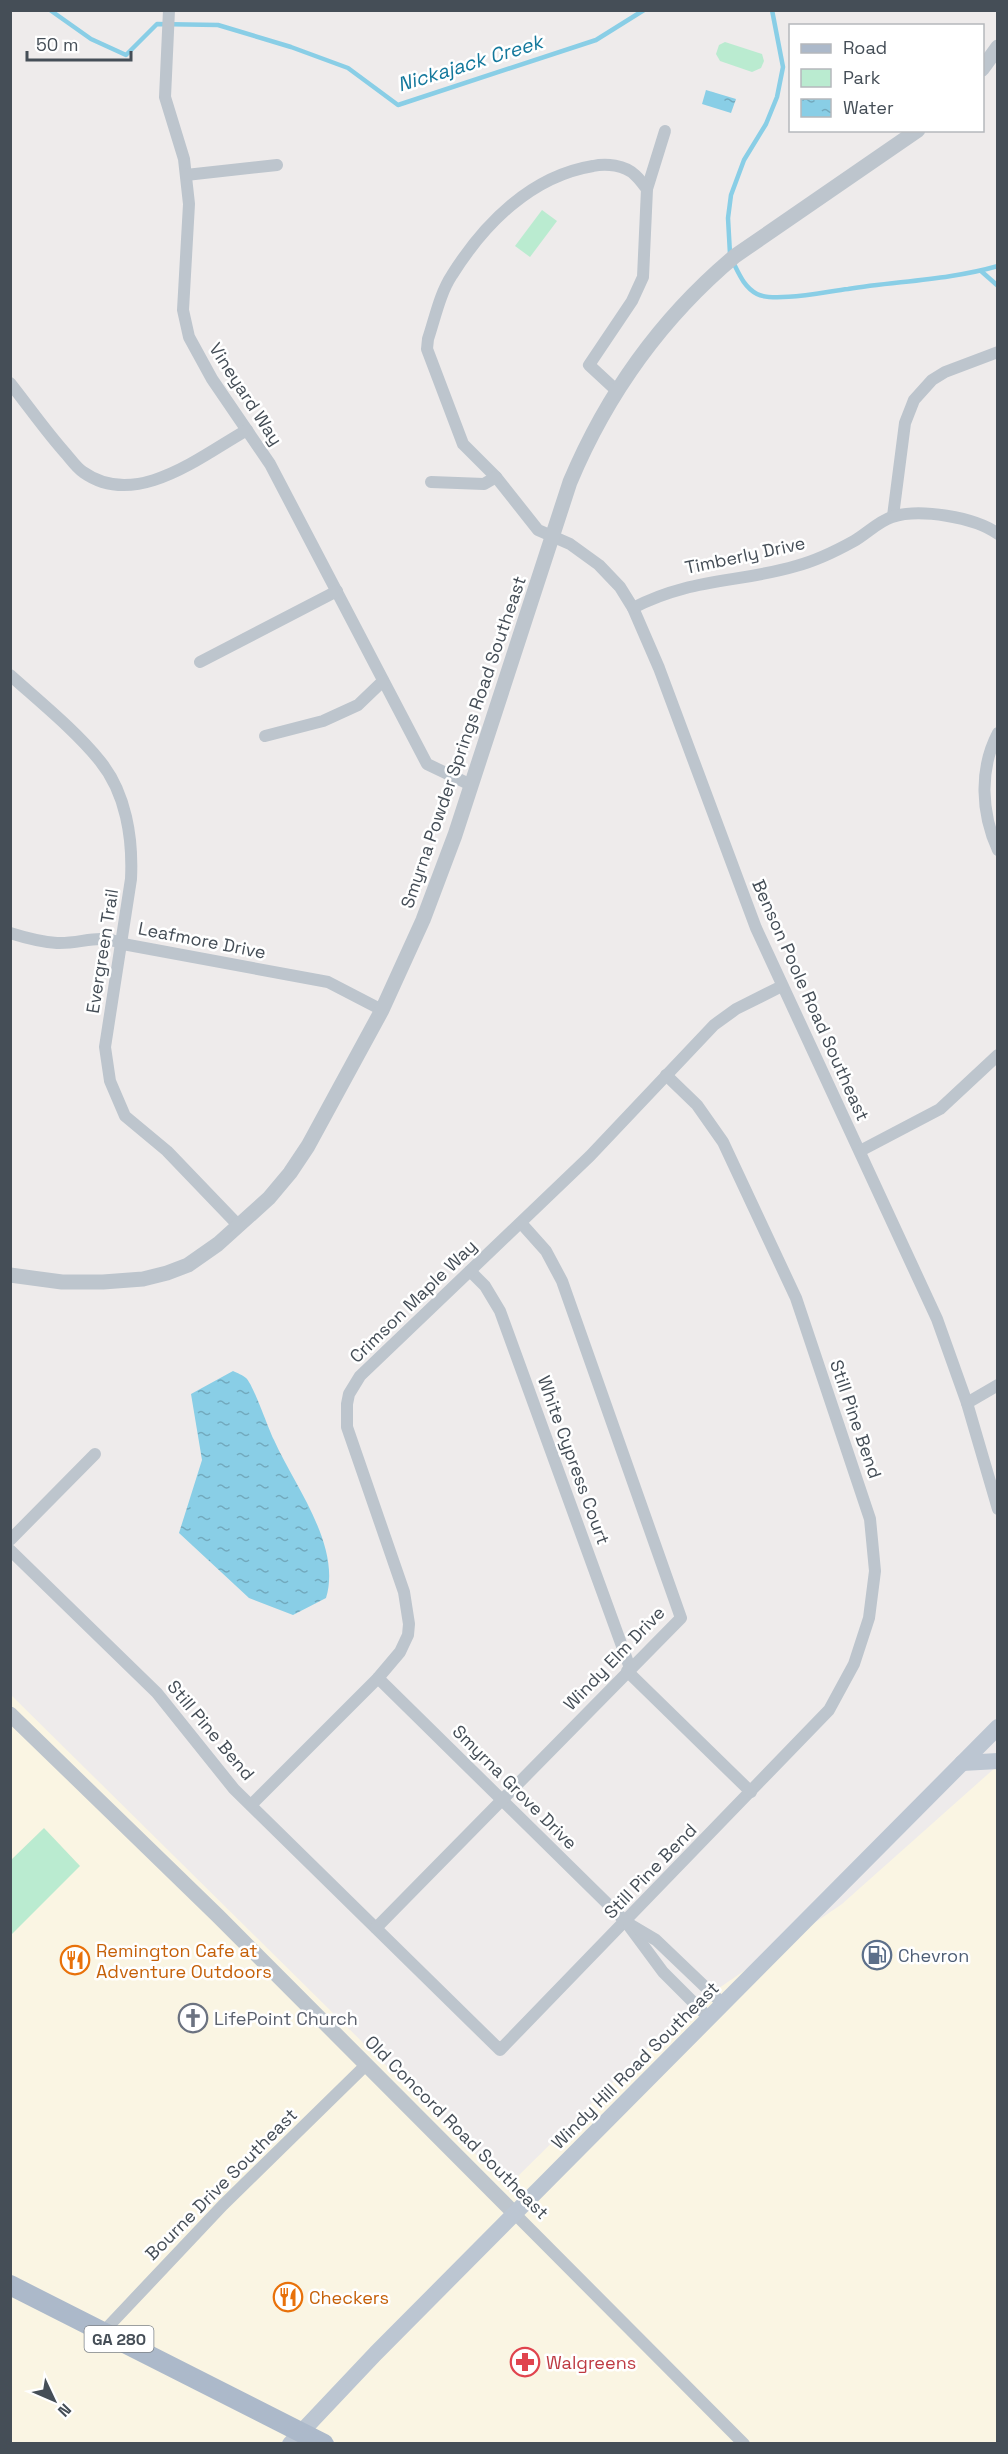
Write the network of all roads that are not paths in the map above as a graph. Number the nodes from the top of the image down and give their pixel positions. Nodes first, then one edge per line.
1 (169, 13) edge
2 (998, 47) edge
3 (984, 66) edge
4 (664, 131) dead end
5 (915, 132) edge
6 (277, 165) dead end
7 (186, 175) junction
8 (647, 189) junction
9 (998, 352) edge
10 (10, 382) edge
11 (616, 390) junction
12 (247, 430) junction
13 (496, 477) junction
14 (431, 482) dead end
15 (893, 516) junction
16 (998, 534) edge
17 (552, 537) junction
18 (337, 591) junction
19 (633, 608) junction
20 (200, 662) dead end
21 (10, 675) edge
22 (383, 681) junction
23 (998, 733) edge
24 (265, 736) dead end
25 (471, 785) junction
26 (998, 850) edge
27 (10, 933) edge
28 (123, 944) junction
29 (782, 986) junction
30 (382, 1010) junction
31 (998, 1055) edge
32 (666, 1075) junction
33 (860, 1151) junction
34 (521, 1223) junction
35 (239, 1226) junction
36 (470, 1271) junction
37 (10, 1275) edge
38 (998, 1385) edge
39 (967, 1403) junction
40 (95, 1454) dead end
41 (998, 1509) edge
42 (10, 1540) edge
43 (10, 1550) edge
44 (628, 1670) junction
45 (378, 1678) junction
46 (10, 1714) edge
47 (998, 1727) edge
48 (998, 1761) edge
49 (962, 1763) junction
50 (751, 1792) junction
51 (501, 1799) junction
52 (251, 1805) junction
53 (626, 1922) junction
54 (376, 1928) junction
55 (723, 2004) junction
56 (709, 2018) junction
57 (367, 2064) junction
58 (515, 2214) junction
59 (10, 2285) edge
60 (104, 2331) junction
61 (295, 2440) edge
62 (324, 2444) edge
63 (744, 2444) edge

1 - 7 street, Vineyard Way
2 - 3 street
4 - 8 street
5 - 11 street, Smyrna Powder Springs Road Southeast
6 - 7 street
7 - 12 street, Vineyard Way
8 - 11 street
8 - 13 street, Benson Poole Road Southeast
9 - 15 street
10 - 12 street
11 - 17 street, Smyrna Powder Springs Road Southeast
12 - 18 street, Vineyard Way
13 - 14 street
13 - 17 street, Benson Poole Road Southeast
15 - 16 street
15 - 19 street, Timberly Drive
17 - 19 street, Benson Poole Road Southeast
17 - 25 street, Smyrna Powder Springs Road Southeast
18 - 20 street
18 - 22 street, Vineyard Way
19 - 29 street, Benson Poole Road Southeast
21 - 28 street, Evergreen Trail
22 - 24 street
22 - 25 street, Vineyard Way
23 - 26 street
25 - 30 street, Smyrna Powder Springs Road Southeast
27 - 28 street, Leafmore Drive
28 - 30 street, Leafmore Drive
28 - 35 street, Evergreen Trail
29 - 32 street, Crimson Maple Way
29 - 33 street, Benson Poole Road Southeast
30 - 35 street, Smyrna Powder Springs Road Southeast
31 - 33 street
32 - 34 street, Crimson Maple Way
32 - 50 street, Still Pine Bend
33 - 39 street, Benson Poole Road Southeast
34 - 36 street, Crimson Maple Way
34 - 44 street, Windy Elm Drive
35 - 37 street, Smyrna Powder Springs Road Southeast
36 - 44 street, White Cypress Court
36 - 45 street, Crimson Maple Way
38 - 39 street
39 - 41 street, Benson Poole Road Southeast
40 - 42 street
43 - 52 street, Still Pine Bend
44 - 50 street
44 - 51 street, Windy Elm Drive
45 - 51 street, Smyrna Grove Drive
45 - 52 street, Crimson Maple Way
46 - 57 street, Old Concord Road Southeast
47 - 49 main road, Windy Hill Road Southeast
48 - 49 main road
49 - 55 main road, Windy Hill Road Southeast
50 - 53 street, Still Pine Bend
51 - 53 street, Smyrna Grove Drive
51 - 54 street, Windy Elm Drive
52 - 54 street, Still Pine Bend
53 - 54 street, Still Pine Bend
53 - 55 street, Smyrna Grove Drive
53 - 56 street, Smyrna Grove Drive
55 - 56 main road, Windy Hill Road Southeast
56 - 58 main road, Windy Hill Road Southeast
57 - 58 street, Old Concord Road Southeast
57 - 60 street, Bourne Drive Southeast
58 - 61 main road, Windy Hill Road Southeast
58 - 63 street, Old Concord Road Southeast
59 - 60 main road, GA 280
60 - 61 main road, GA 280
61 - 62 main road, GA 280

